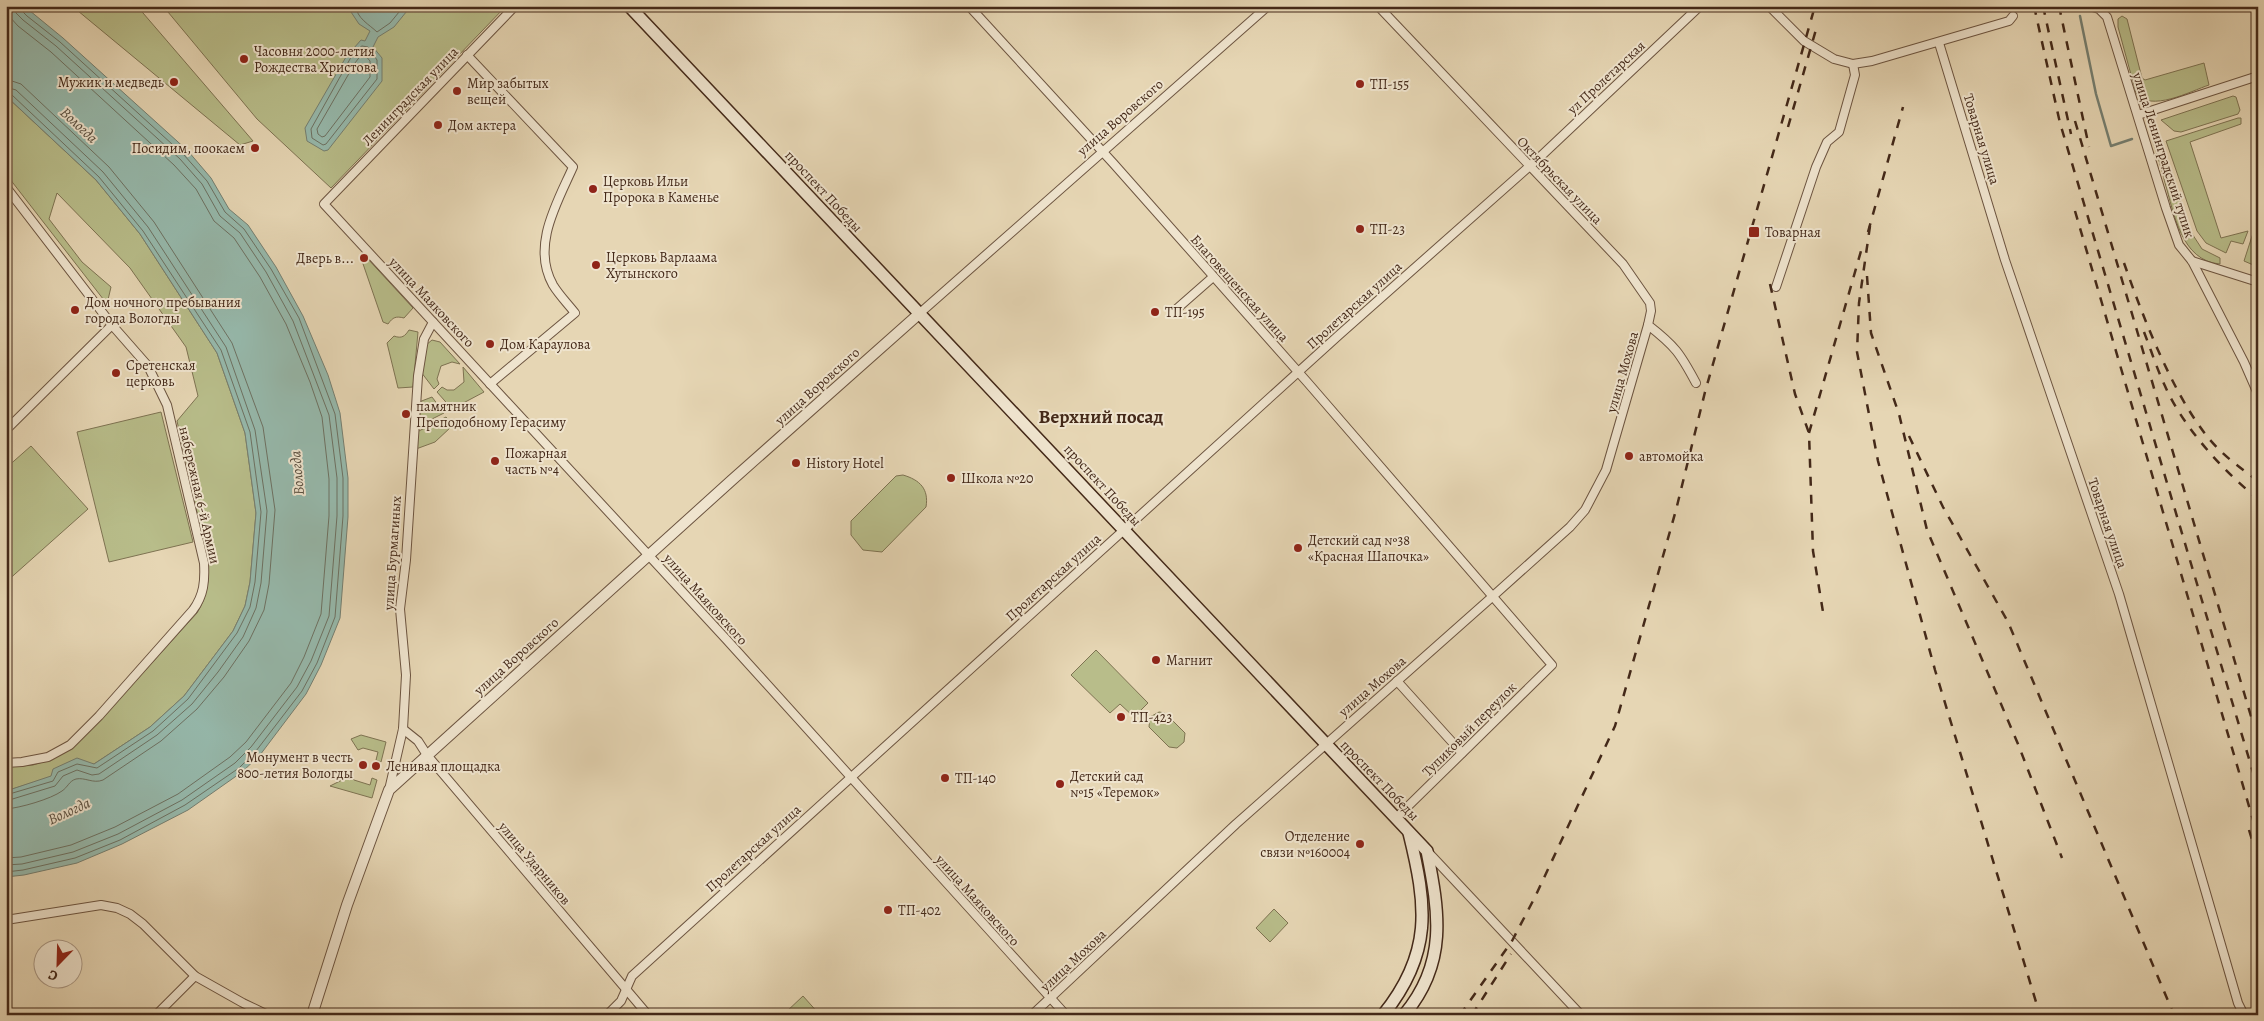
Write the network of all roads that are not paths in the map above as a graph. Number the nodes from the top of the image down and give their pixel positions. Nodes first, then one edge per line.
1 (515, 6) edge
2 (629, 6) edge
3 (969, 6) edge
4 (1268, 6) edge
5 (1378, 6) edge
6 (1700, 6) edge
7 (1769, 6) edge
8 (2077, 6) edge
9 (2090, 6) edge
10 (2073, 7) edge
11 (2013, 16) dead end
12 (1939, 43) junction
13 (466, 55) junction
14 (1853, 64) junction
15 (2258, 76) edge
16 (2138, 116) junction
17 (1102, 151) junction
18 (1529, 166) junction
19 (6, 187) edge
20 (324, 204) joint
21 (2192, 261) junction
22 (1213, 277) junction
23 (2258, 282) edge
24 (1776, 287) dead end
25 (920, 313) junction
26 (1172, 313) dead end
27 (433, 322) junction
28 (112, 325) junction
29 (1648, 325) junction
30 (1298, 372) junction
31 (1696, 383) dead end
32 (490, 384) junction
33 (2258, 394) edge
34 (6, 430) edge
35 (1124, 530) junction
36 (649, 554) junction
37 (1492, 597) junction
38 (1546, 658) joint
39 (1397, 681) junction
40 (402, 729) junction
41 (1325, 744) junction
42 (1462, 753) junction
43 (427, 754) junction
44 (6, 763) edge
45 (850, 778) junction
46 (389, 790) junction
47 (1396, 818) junction
48 (1409, 832) junction
49 (1427, 851) junction
50 (6, 920) edge
51 (195, 976) junction
52 (625, 989) junction
53 (1050, 998) junction
54 (156, 1015) edge
55 (268, 1015) edge
56 (312, 1015) edge
57 (607, 1015) edge
58 (648, 1015) edge
59 (1032, 1015) edge
60 (1066, 1015) edge
61 (1383, 1015) edge
62 (1404, 1015) edge
63 (1580, 1015) edge
64 (2244, 1015) edge

1 - 13 street, Ленинградская улица
2 - 25 main road, проспект Победы
3 - 17 street, Благовещенская улица
4 - 17 street, улица Воровского
5 - 18 street, Октябрьская улица
6 - 18 street, ул Пролетарская
7 - 14 street
8 - 10 street
9 - 16 street, улица Ленинградский тупик
11 - 12 street
12 - 14 street
12 - 64 street, Товарная улица
13 - 20 street, Ленинградская улица
13 - 32 street
14 - 24 street
15 - 16 street
16 - 21 street, улица Ленинградский тупик
17 - 22 street, Благовещенская улица
17 - 25 street, улица Воровского
18 - 29 street, Октябрьская улица
18 - 30 street, Пролетарская улица
19 - 28 street, набережная 6-й Армии
20 - 27 street, улица Маяковского
21 - 23 street
21 - 33 street, улица Ленинградский тупик
22 - 26 street
22 - 30 street, Благовещенская улица
25 - 35 main road, проспект Победы
25 - 36 street, улица Воровского
27 - 32 street, улица Маяковского
27 - 40 street, улица Бурмагиных
28 - 34 street
28 - 44 street, набережная 6-й Армии
29 - 31 street
29 - 37 street, улица Мохова
30 - 35 street, Пролетарская улица
30 - 37 street, Благовещенская улица
32 - 36 street, улица Маяковского
35 - 41 main road, проспект Победы
35 - 45 street, Пролетарская улица
36 - 43 street, улица Воровского
36 - 45 street, улица Маяковского
37 - 38 street, Благовещенская улица
37 - 39 street, улица Мохова
38 - 42 street, Тупиковый переулок
39 - 41 street, улица Мохова
39 - 42 street
40 - 43 street, улица Ударников
40 - 46 street, улица Бурмагиных
41 - 47 main road, проспект Победы
41 - 53 street, улица Мохова
42 - 47 street, Тупиковый переулок
43 - 46 street, улица Воровского
43 - 52 street, улица Ударников
45 - 52 street, Пролетарская улица
45 - 53 street, улица Маяковского
46 - 56 street, улица Бурмагиных
47 - 48 main road, проспект Победы
48 - 49 main road, проспект Победы
48 - 61 main road
49 - 62 main road
49 - 63 street, проспект Победы
50 - 51 street
51 - 54 street
51 - 55 street
52 - 57 street, Пролетарская улица
52 - 58 street, улица Ударников
53 - 59 street, улица Мохова
53 - 60 street, улица Маяковского

